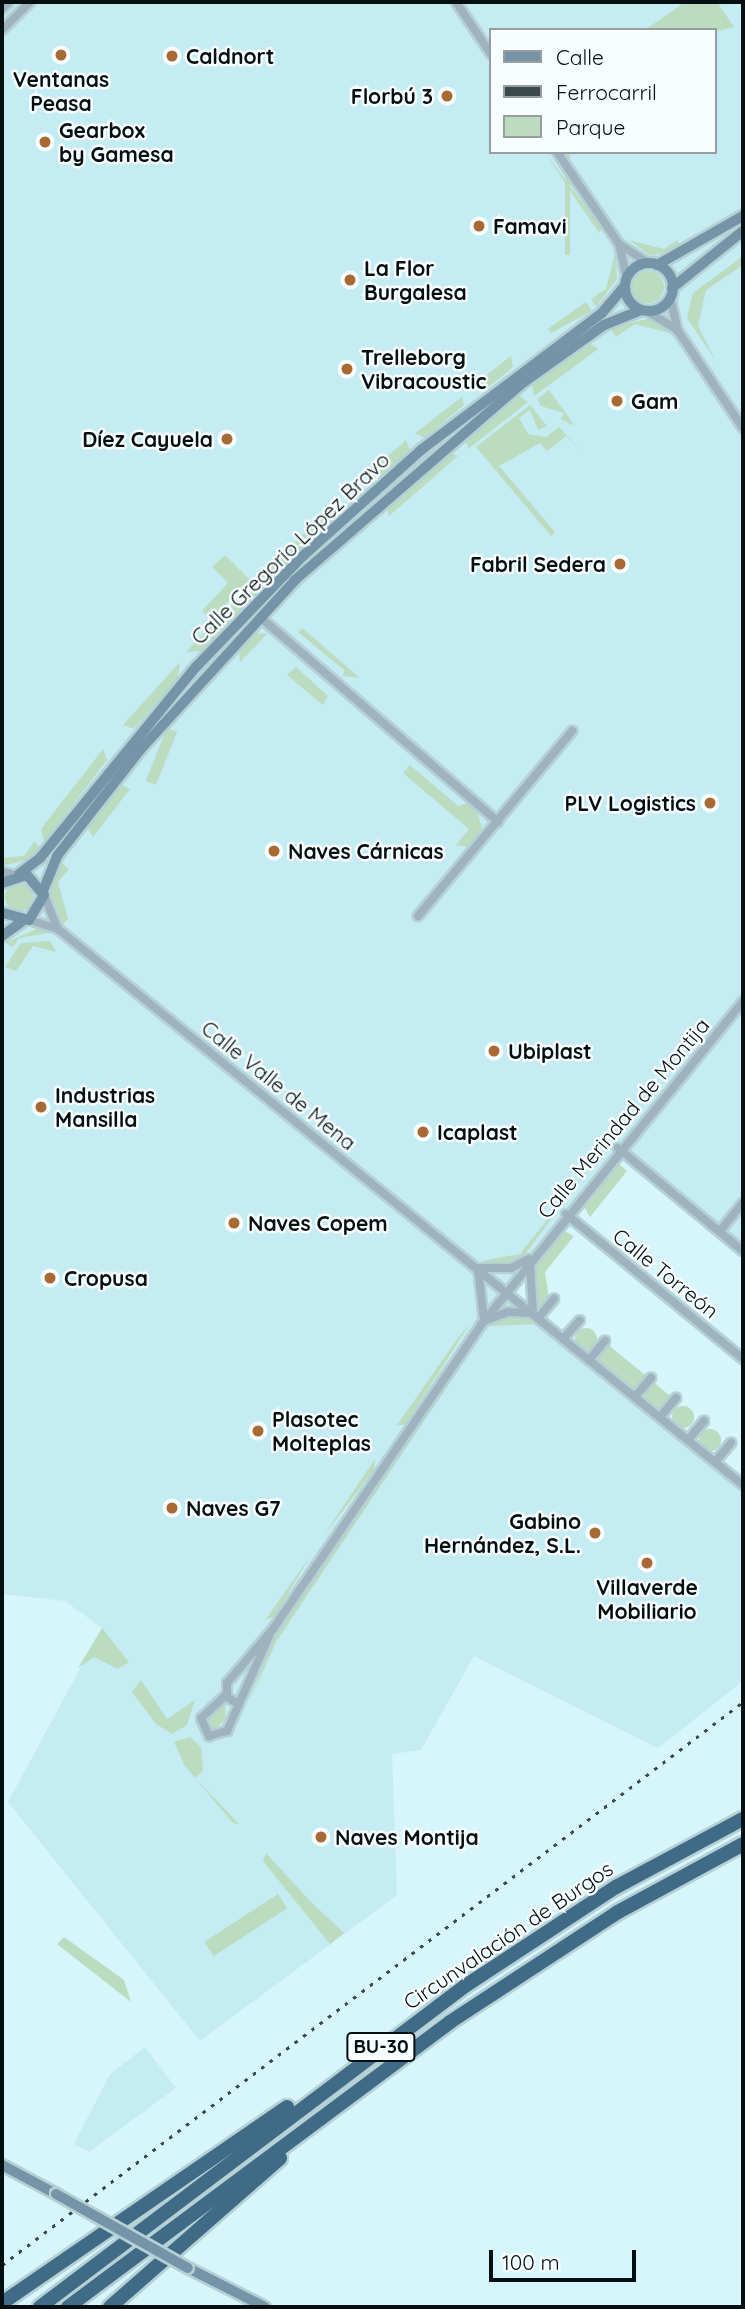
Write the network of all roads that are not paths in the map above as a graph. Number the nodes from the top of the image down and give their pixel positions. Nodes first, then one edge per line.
1 (9, 2) edge
2 (30, 2) edge
3 (456, 2) edge
4 (2, 9) edge
5 (2, 30) edge
6 (490, 53) edge
7 (558, 154) edge
8 (743, 216) edge
9 (743, 231) edge
10 (619, 244) junction
11 (654, 265) junction
12 (626, 282) junction
13 (671, 292) junction
14 (644, 310) junction
15 (678, 331) junction
16 (743, 428) edge
17 (260, 617) junction
18 (572, 732) dead end
19 (498, 821) junction
20 (2, 872) edge
21 (17, 874) junction
22 (2, 883) edge
23 (43, 893) junction
24 (2, 913) edge
25 (418, 916) dead end
26 (25, 921) junction
27 (58, 929) junction
28 (2, 936) edge
29 (743, 1001) edge
30 (618, 1148) junction
31 (743, 1203) edge
32 (566, 1214) junction
33 (720, 1231) junction
34 (743, 1251) edge
35 (531, 1258) junction
36 (478, 1268) junction
37 (506, 1291) junction
38 (554, 1299) dead end
39 (536, 1317) junction
40 (580, 1320) dead end
41 (483, 1322) junction
42 (563, 1339) junction
43 (605, 1340) dead end
44 (743, 1359) edge
45 (589, 1360) junction
46 (651, 1378) dead end
47 (635, 1397) junction
48 (676, 1398) dead end
49 (660, 1417) junction
50 (704, 1421) dead end
51 (688, 1440) junction
52 (731, 1443) dead end
53 (715, 1462) junction
54 (743, 1485) edge
55 (270, 1633) junction
56 (226, 1695) junction
57 (237, 1703) junction
58 (743, 1819) edge
59 (743, 1844) edge
60 (360, 2063) junction
61 (363, 2084) junction
62 (2, 2165) edge
63 (2, 2302) edge
64 (40, 2307) edge
65 (68, 2307) edge
66 (110, 2307) edge
67 (265, 2307) edge

1 - 4 street
2 - 5 street
3 - 6 street
7 - 10 street
8 - 11 main road
9 - 13 main road
10 - 11 street
10 - 12 street
11 - 12 main road, Calle Gregorio López Bravo
11 - 13 main road
12 - 14 main road
12 - 21 main road, Calle Gregorio López Bravo
13 - 14 main road, Calle Gregorio López Bravo
13 - 15 street
14 - 15 street
14 - 17 main road, Calle Gregorio López Bravo
15 - 16 street
17 - 19 street, Calle Gregorio López Bravo
17 - 23 main road, Calle Gregorio López Bravo
18 - 19 street
19 - 25 street
20 - 21 street
21 - 22 main road, Calle Gregorio López Bravo
21 - 23 main road
23 - 26 main road, Calle Gregorio López Bravo
23 - 27 street, Calle Valle de Mena
24 - 26 main road
26 - 27 street, Calle Valle de Mena
26 - 28 main road
27 - 36 street, Calle Valle de Mena
29 - 30 street, Calle Merindad de Montija
30 - 32 street, Calle Merindad de Montija
30 - 33 street
31 - 33 street
32 - 35 street, Calle Merindad de Montija
32 - 44 street, Calle Torreón
33 - 34 street
35 - 36 street
35 - 37 street, Calle Merindad de Montija
35 - 39 street
36 - 37 street, Calle Valle de Mena
36 - 41 street
37 - 39 street, Calle Valle de Mena
37 - 41 street, Calle Merindad de Montija
38 - 39 street
39 - 41 street
39 - 42 street, Calle Valle de Mena
40 - 42 street
41 - 55 street, Calle Merindad de Montija
42 - 45 street, Calle Valle de Mena
43 - 45 street
45 - 47 street, Calle Valle de Mena
46 - 47 street
47 - 49 street, Calle Valle de Mena
48 - 49 street
49 - 51 street, Calle Valle de Mena
50 - 51 street
51 - 53 street, Calle Valle de Mena
52 - 53 street
53 - 54 street, Calle Valle de Mena
55 - 56 street, Calle Merindad de Montija
55 - 57 street, Calle Merindad de Montija
56 - 57 street
56 - 57 street, Calle Merindad de Montija
58 - 60 highway, Circunvalación de Burgos / BU-30
59 - 61 highway, Circunvalación de Burgos / BU-30
60 - 63 highway
60 - 64 highway, Circunvalación de Burgos / BU-30
61 - 65 highway, Circunvalación de Burgos / BU-30
61 - 66 highway
62 - 67 main road, bridge

